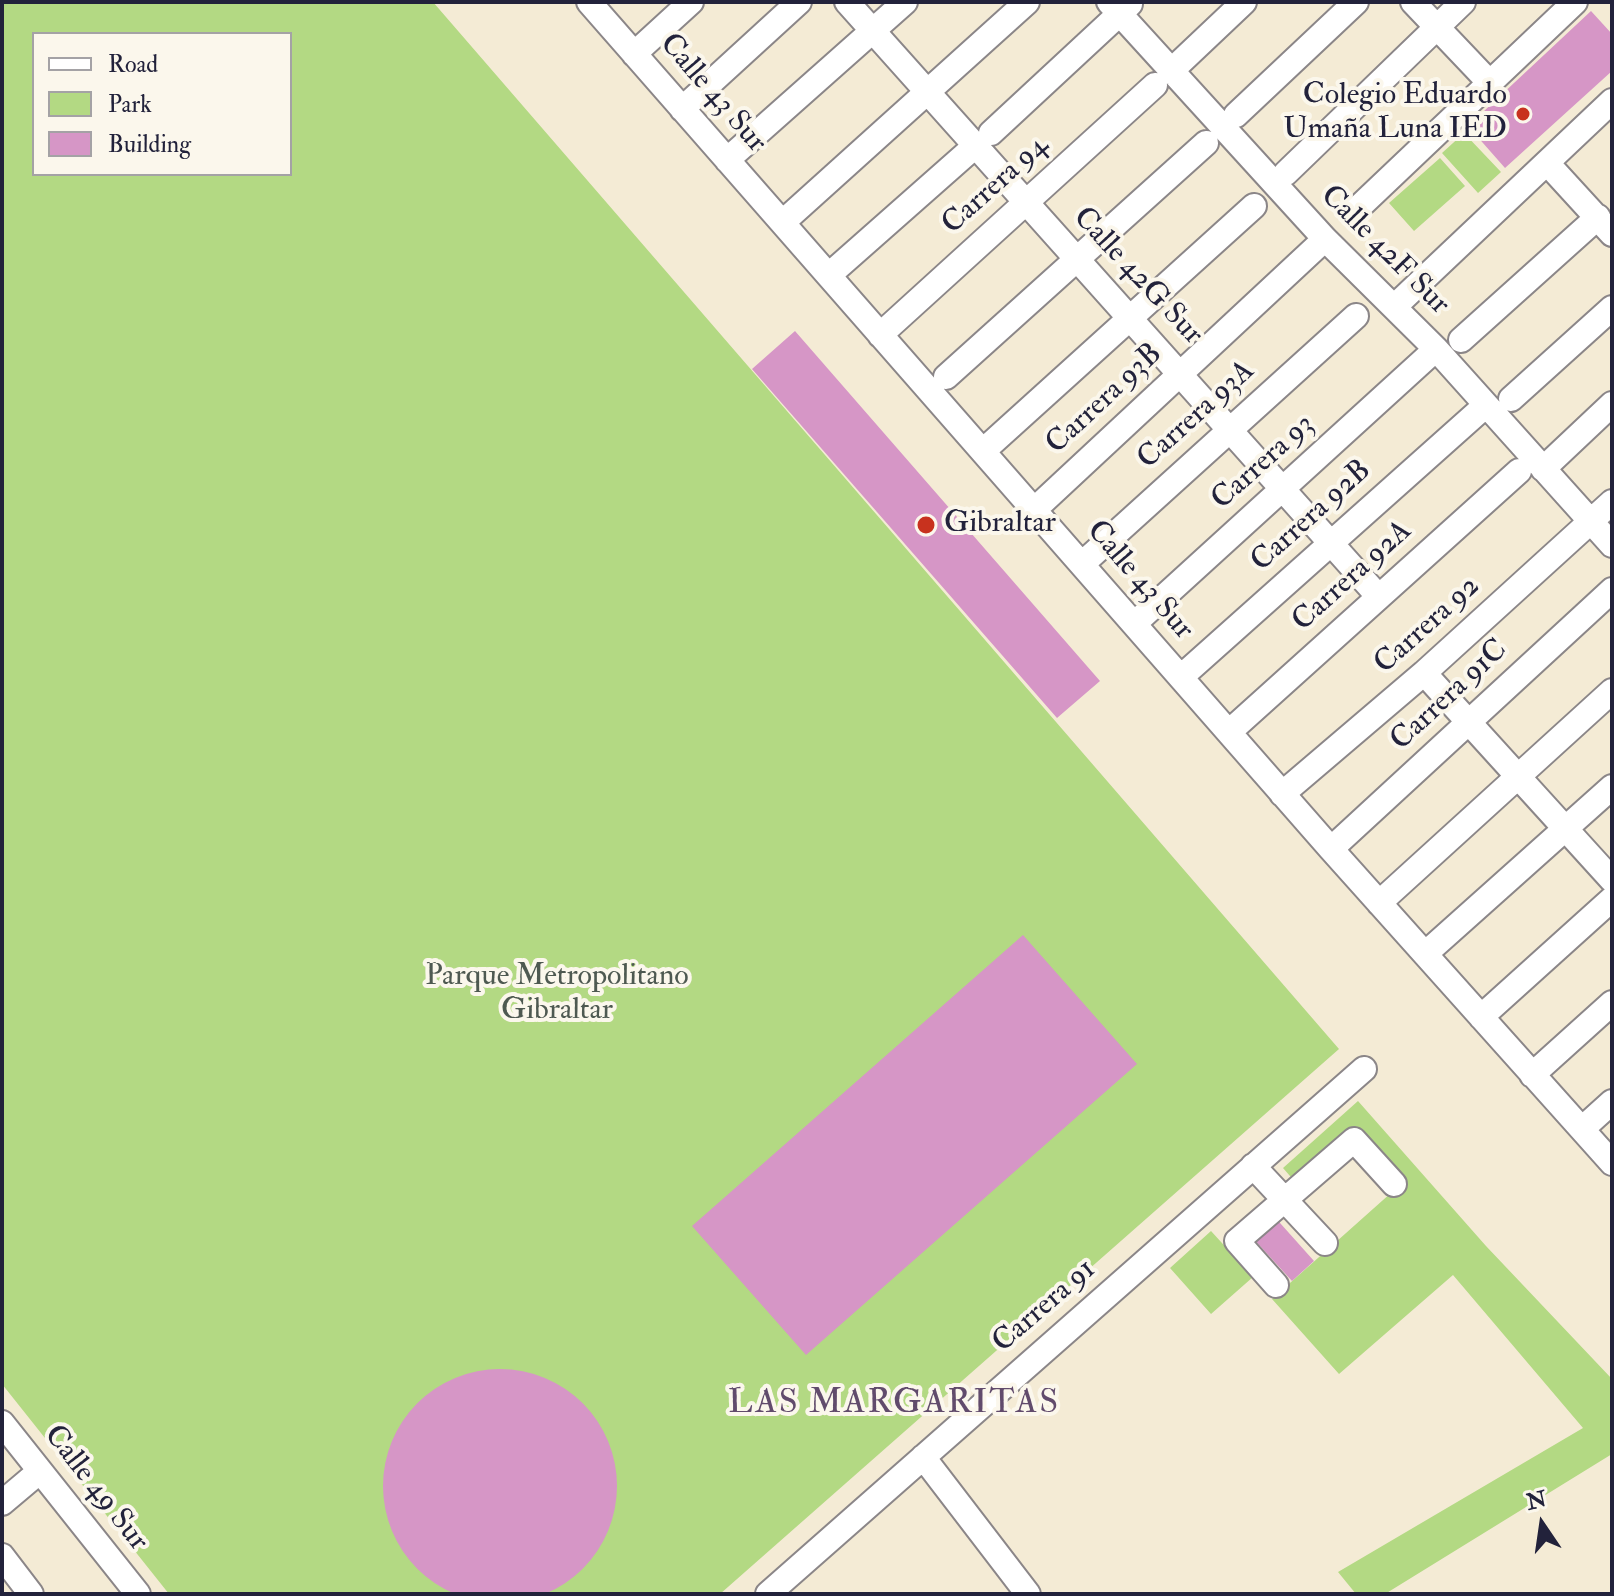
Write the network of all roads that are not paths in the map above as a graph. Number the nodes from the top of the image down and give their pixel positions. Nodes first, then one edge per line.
1 (589, 2) edge
2 (691, 2) edge
3 (799, 2) edge
4 (847, 2) edge
5 (905, 2) edge
6 (1027, 2) edge
7 (1244, 2) edge
8 (1356, 2) edge
9 (1413, 2) edge
10 (1463, 2) edge
11 (1575, 2) edge
12 (1120, 6) edge
13 (1437, 27) junction
14 (873, 31) junction
15 (634, 54) junction
16 (1162, 79) junction
17 (1490, 83) junction
18 (926, 92) junction
19 (682, 109) junction
20 (1608, 114) edge
21 (1236, 115) dead end
22 (983, 140) junction
23 (1206, 143) dead end
24 (727, 160) junction
25 (1547, 163) junction
26 (1286, 173) dead end
27 (1024, 202) junction
28 (1254, 206) dead end
29 (1357, 209) dead end
30 (783, 222) junction
31 (1605, 225) edge
32 (1325, 239) junction
33 (1075, 259) junction
34 (829, 275) junction
35 (1394, 307) junction
36 (1612, 308) edge
37 (1356, 316) dead end
38 (1128, 317) junction
39 (880, 335) junction
40 (1461, 340) dead end
41 (1436, 349) junction
42 (1182, 373) junction
43 (946, 377) dead end
44 (1511, 399) dead end
45 (1612, 404) edge
46 (1486, 405) junction
47 (1230, 428) junction
48 (983, 451) junction
49 (1531, 470) junction
50 (1283, 489) junction
51 (1612, 502) edge
52 (1034, 510) junction
53 (1591, 522) junction
54 (1331, 543) junction
55 (1612, 545) edge
56 (1082, 564) junction
57 (1612, 590) edge
58 (1379, 597) junction
59 (1134, 624) junction
60 (1424, 673) junction
61 (1181, 677) junction
62 (1612, 691) edge
63 (1469, 722) junction
64 (1229, 732) junction
65 (1520, 775) junction
66 (1612, 787) edge
67 (1282, 794) junction
68 (1566, 826) junction
69 (1331, 849) junction
70 (1612, 880) edge
71 (1612, 899) edge
72 (1379, 903) junction
73 (1425, 954) junction
74 (1612, 1003) edge
75 (1481, 1017) junction
76 (1364, 1069) dead end
77 (1532, 1075) junction
78 (1612, 1102) edge
79 (1582, 1129) junction
80 (1612, 1163) edge
81 (1253, 1166) junction
82 (1394, 1184) dead end
83 (1285, 1200) junction
84 (1325, 1243) dead end
85 (1276, 1285) dead end
86 (2, 1423) edge
87 (923, 1457) junction
88 (40, 1471) junction
89 (2, 1503) edge
90 (2, 1556) edge
91 (31, 1594) edge
92 (138, 1594) edge
93 (768, 1594) edge
94 (1028, 1594) edge

1 - 15 street, Calle 43 Sur
2 - 15 street
3 - 19 street
4 - 14 street, Calle 42G Sur
5 - 14 street
6 - 18 street
7 - 16 street, Carrera 94
8 - 21 street
9 - 13 street
10 - 13 street
11 - 17 street
12 - 16 street, Calle 42F Sur
12 - 22 street
13 - 17 street
13 - 26 street
14 - 18 street, Calle 42G Sur
14 - 24 street
15 - 19 street, Calle 43 Sur
16 - 27 street, Carrera 94
16 - 32 street, Calle 42F Sur
17 - 29 street
18 - 22 street, Calle 42G Sur
18 - 30 street
19 - 24 street, Calle 43 Sur
20 - 25 street
22 - 27 street, Calle 42G Sur
22 - 34 street
23 - 33 street
24 - 30 street, Calle 43 Sur
25 - 31 street
25 - 35 street
27 - 33 street, Calle 42G Sur
27 - 39 street, Carrera 94
28 - 38 street
30 - 34 street, Calle 43 Sur
31 - 40 street
32 - 35 street, Calle 42F Sur
32 - 42 street, Carrera 93B
33 - 38 street, Calle 42G Sur
33 - 43 street
34 - 39 street, Calle 43 Sur
35 - 41 street, Calle 42F Sur
36 - 44 street
37 - 47 street, Carrera 93A
38 - 42 street, Calle 42G Sur
38 - 48 street
39 - 48 street, Calle 43 Sur
41 - 46 street, Calle 42F Sur
41 - 50 street, Carrera 93
42 - 47 street, Calle 42G Sur
42 - 52 street, Carrera 93B
45 - 49 street, Carrera 92A
46 - 49 street, Calle 42F Sur
46 - 54 street, Carrera 92B
47 - 50 street, Calle 42G Sur
47 - 56 street, Carrera 93A
48 - 52 street, Calle 43 Sur
49 - 53 street, Calle 42F Sur
49 - 58 street, Carrera 92A
50 - 54 street, Calle 42G Sur
50 - 59 street, Carrera 93
51 - 53 street, Carrera 92
52 - 56 street, Calle 43 Sur
53 - 55 street, Calle 42F Sur
53 - 60 street, Carrera 92
54 - 58 street, Calle 42G Sur
54 - 61 street, Carrera 92B
56 - 59 street, Calle 43 Sur
57 - 63 street, Carrera 91C
58 - 64 street, Carrera 92A
59 - 61 street, Calle 43 Sur
60 - 63 street
60 - 67 street, Carrera 92
61 - 64 street, Calle 43 Sur
62 - 65 street
63 - 65 street
63 - 69 street, Carrera 91C
64 - 67 street, Calle 43 Sur
65 - 68 street
65 - 72 street
66 - 68 street
67 - 69 street, Calle 43 Sur
68 - 70 street
68 - 73 street
69 - 72 street, Calle 43 Sur
71 - 75 street
72 - 73 street, Calle 43 Sur
73 - 75 street, Calle 43 Sur
74 - 77 street
75 - 77 street, Calle 43 Sur
76 - 81 street, Carrera 91
77 - 79 street, Calle 43 Sur
78 - 79 street
79 - 80 street, Calle 43 Sur
81 - 83 street
81 - 87 street, Carrera 91
82 - 83 street
83 - 84 street
83 - 85 street
86 - 88 street, Calle 49 Sur
87 - 93 street, Carrera 91
87 - 94 street
88 - 89 street
88 - 92 street, Calle 49 Sur
90 - 91 street

